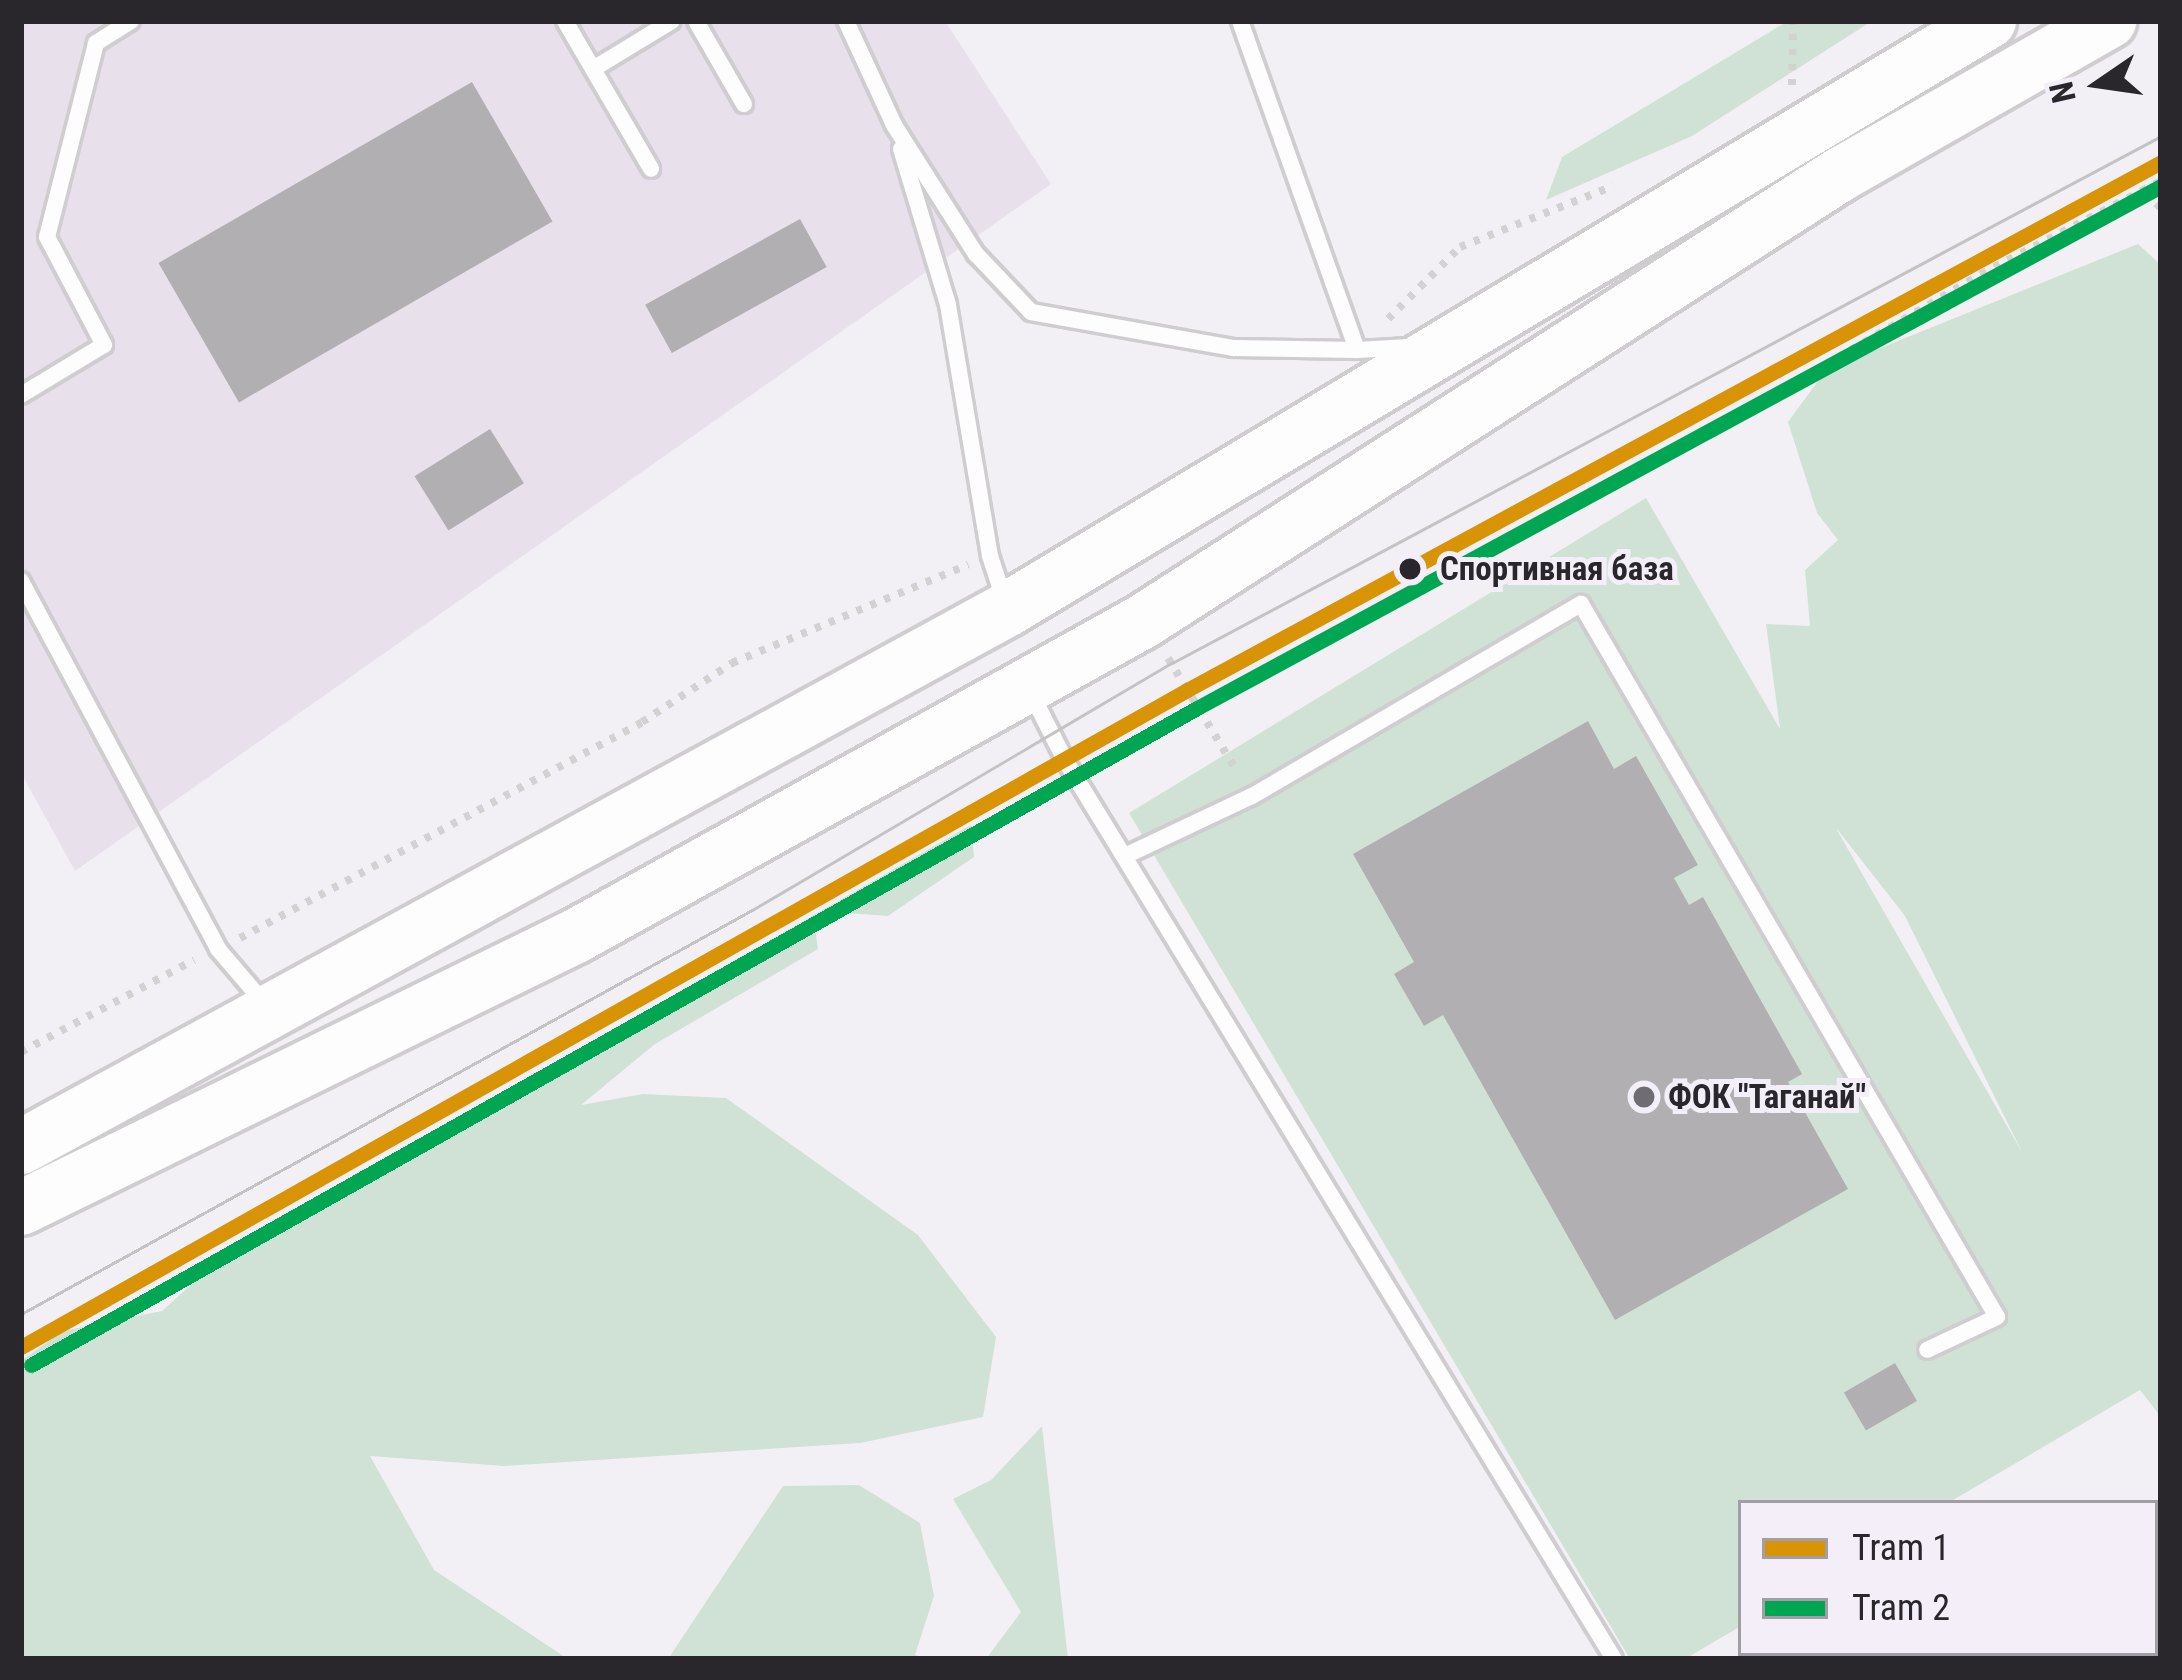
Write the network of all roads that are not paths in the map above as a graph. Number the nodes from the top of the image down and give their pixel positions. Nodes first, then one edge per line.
1 (131, 21) edge
2 (565, 21) edge
3 (673, 21) edge
4 (696, 21) edge
5 (846, 21) edge
6 (1240, 21) edge
7 (1989, 21) edge
8 (2109, 21) edge
9 (593, 69) junction
10 (744, 104) dead end
11 (894, 125) junction
12 (652, 169) dead end
13 (1457, 343) junction
14 (1357, 350) junction
15 (21, 395) edge
16 (21, 581) edge
17 (1008, 609) junction
18 (1028, 687) junction
19 (1126, 855) junction
20 (273, 1013) junction
21 (21, 1147) edge
22 (21, 1208) edge
23 (1927, 1350) dead end
24 (1615, 1659) edge

1 - 15 lane
2 - 9 lane
3 - 9 lane
4 - 10 lane
5 - 11 lane
6 - 14 lane
7 - 13 main road
8 - 18 main road
9 - 12 lane
11 - 14 lane
11 - 17 lane
13 - 14 lane
13 - 17 main road
16 - 20 lane
17 - 18 main road
17 - 20 main road
18 - 19 lane
18 - 22 main road
19 - 23 lane
19 - 24 lane
20 - 21 main road

